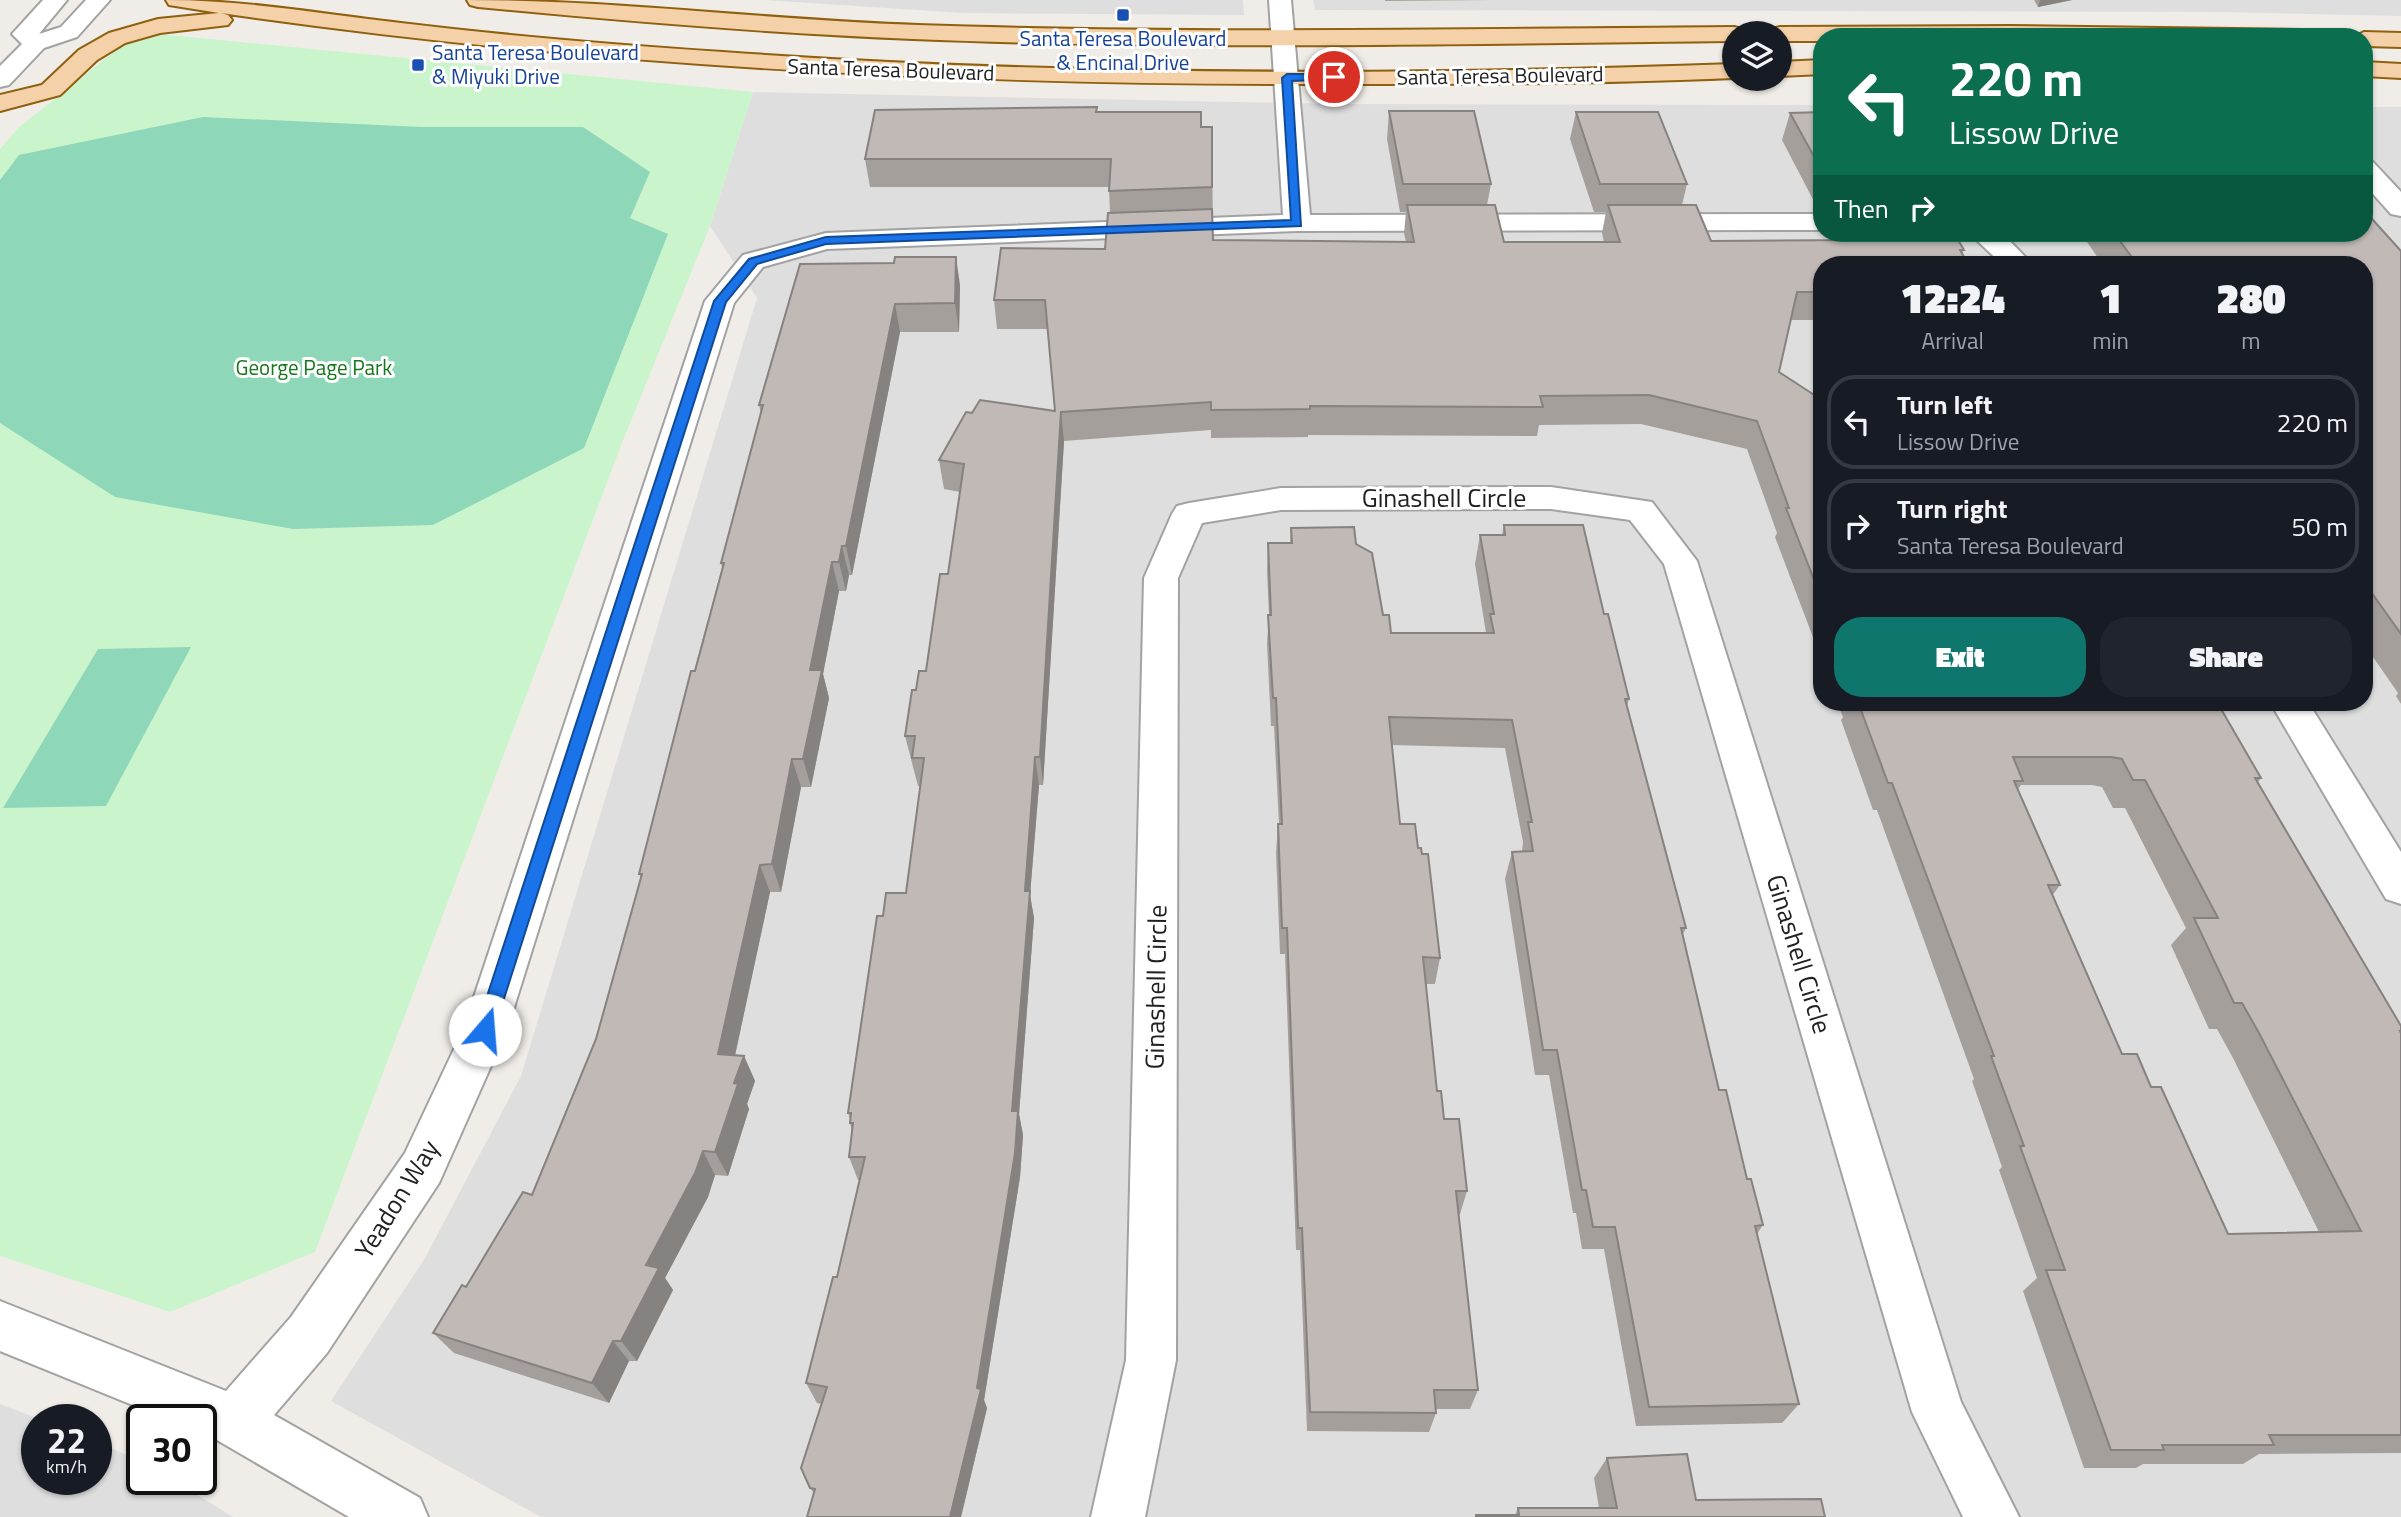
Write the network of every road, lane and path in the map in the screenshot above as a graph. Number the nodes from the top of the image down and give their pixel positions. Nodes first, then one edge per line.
1 (56, 0) edge
2 (99, 0) edge
3 (177, 0) edge
4 (478, 0) edge
5 (1280, 0) edge
6 (272, 15) junction
7 (1722, 34) edge
8 (1792, 34) edge
9 (1813, 34) edge
10 (1283, 36) junction
11 (2373, 39) edge
12 (2401, 40) edge
13 (36, 43) junction
14 (1813, 67) edge
15 (1792, 68) edge
16 (2373, 69) edge
17 (1722, 71) edge
18 (2401, 71) edge
19 (1287, 78) junction
20 (0, 80) edge
21 (0, 103) edge
22 (2373, 178) edge
23 (2401, 208) edge
24 (1813, 222) edge
25 (1297, 223) junction
26 (1996, 242) edge
27 (2010, 256) edge
28 (2294, 711) edge
29 (2401, 887) edge
30 (0, 1326) edge
31 (235, 1421) junction
32 (401, 1517) edge
33 (1118, 1517) edge
34 (1993, 1517) edge

1 - 13 street
2 - 13 street
3 - 6 main road, Santa Teresa Boulevard
4 - 10 main road, Santa Teresa Boulevard
5 - 10 street
6 - 19 main road, Santa Teresa Boulevard
6 - 21 main road
7 - 10 main road, Santa Teresa Boulevard
8 - 9 main road
10 - 19 street
11 - 12 main road
13 - 20 street
14 - 15 main road
16 - 18 main road
17 - 19 main road, Santa Teresa Boulevard
19 - 25 street
22 - 23 street
24 - 25 street, Yeadon Way
25 - 31 street, Yeadon Way
26 - 27 street
28 - 29 street
30 - 31 street
31 - 32 street
33 - 34 street, Ginashell Circle

